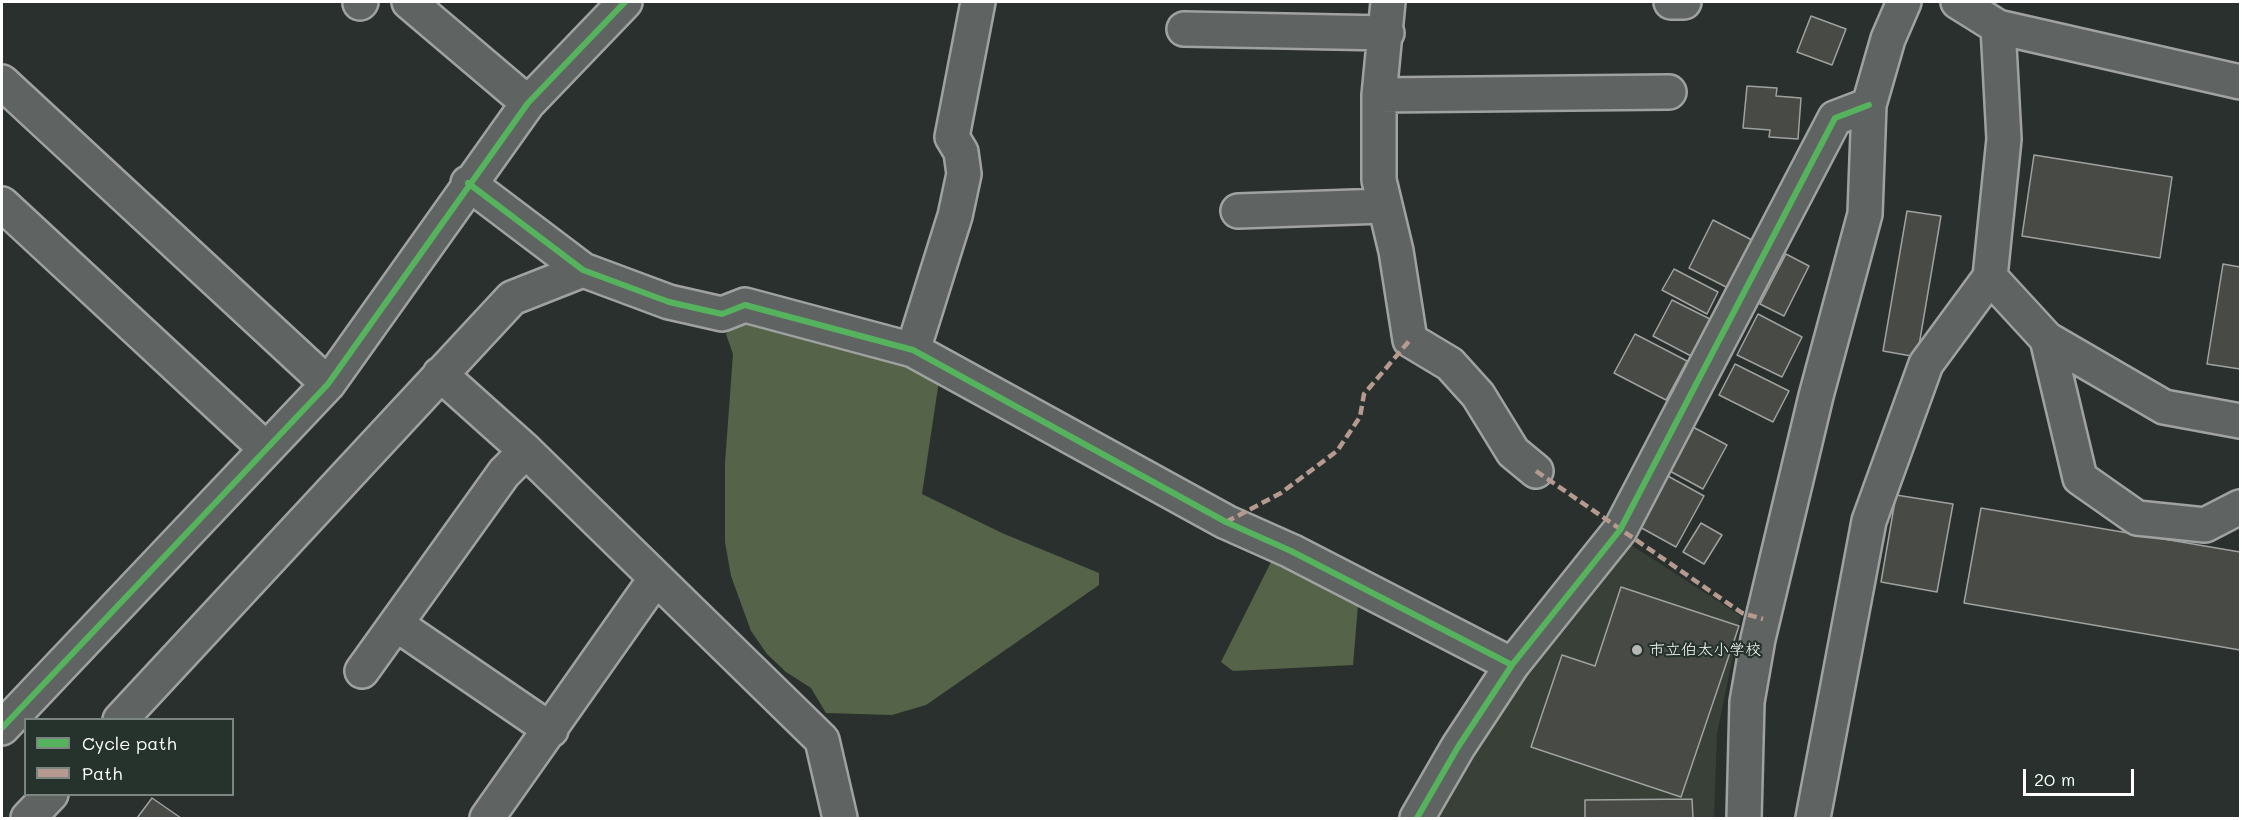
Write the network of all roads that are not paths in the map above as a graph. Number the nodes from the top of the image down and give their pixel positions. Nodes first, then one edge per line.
1 (410, 2) edge
2 (624, 2) edge
3 (978, 2) edge
4 (1671, 2) edge
5 (1684, 2) edge
6 (1904, 2) edge
7 (1958, 2) edge
8 (1387, 17) edge
9 (1998, 27) junction
10 (1184, 29) dead end
11 (2238, 76) edge
12 (2, 82) edge
13 (1669, 92) dead end
14 (1379, 95) junction
15 (528, 103) junction
16 (1869, 105) junction
17 (468, 183) junction
18 (2, 204) edge
19 (1384, 206) junction
20 (1239, 211) dead end
21 (583, 270) junction
22 (1990, 277) junction
23 (2047, 339) junction
24 (913, 350) junction
25 (440, 374) junction
26 (328, 384) junction
27 (2241, 421) edge
28 (265, 448) junction
29 (526, 451) junction
30 (1536, 471) dead end
31 (2241, 507) edge
32 (656, 578) junction
33 (396, 624) junction
34 (1512, 665) junction
35 (362, 671) dead end
36 (122, 718) edge
37 (2, 729) edge
38 (550, 730) junction
39 (50, 796) edge
40 (28, 819) edge
41 (487, 819) edge
42 (840, 819) edge
43 (1417, 819) edge
44 (1744, 819) edge
45 (1814, 819) edge

1 - 15 street
2 - 15 street
3 - 24 street
4 - 5 street
6 - 16 street
7 - 9 street
8 - 10 street
8 - 14 street
9 - 11 street
9 - 22 street
12 - 26 street
13 - 14 street
14 - 19 street
15 - 17 street
16 - 34 street
16 - 44 street
17 - 21 street
17 - 26 street
18 - 28 street
19 - 20 street
19 - 30 street
21 - 24 street
21 - 25 street
22 - 23 street
22 - 45 street
23 - 27 street
23 - 31 street
24 - 34 street
25 - 29 street
25 - 36 street
26 - 28 street
28 - 37 street
29 - 32 street
29 - 33 street
32 - 38 street
32 - 42 street
33 - 35 street
33 - 38 street
34 - 43 street
38 - 41 street
39 - 40 street

